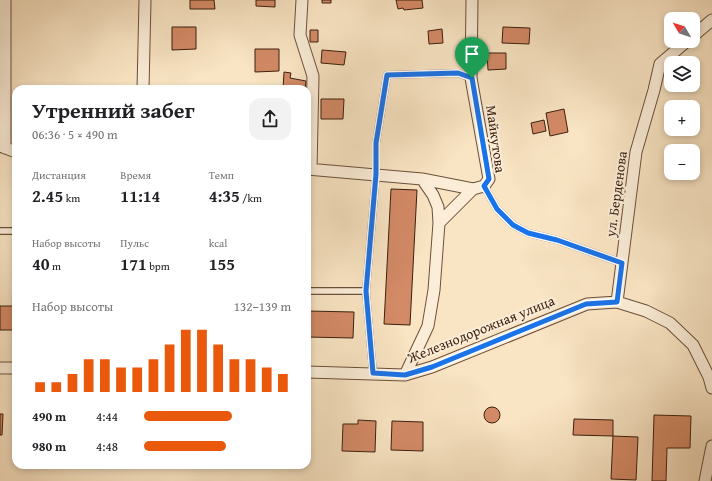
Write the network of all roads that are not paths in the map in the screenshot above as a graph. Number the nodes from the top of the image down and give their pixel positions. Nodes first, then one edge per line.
1 (4, 0) edge
2 (145, 0) edge
3 (302, 0) edge
4 (472, 0) edge
5 (712, 20) edge
6 (700, 30) edge
7 (678, 48) edge
8 (472, 78) junction
9 (143, 85) edge
10 (311, 122) edge
11 (7, 149) edge
12 (311, 169) edge
13 (376, 174) junction
14 (422, 179) junction
15 (478, 187) junction
16 (439, 223) junction
17 (0, 231) edge
18 (12, 231) edge
19 (622, 263) junction
20 (311, 291) edge
21 (366, 291) junction
22 (617, 302) junction
23 (0, 368) edge
24 (12, 368) edge
25 (311, 372) edge
26 (373, 373) junction
27 (405, 375) junction
28 (712, 388) edge
29 (712, 446) edge
30 (705, 481) edge

1 - 11 street
2 - 9 street
3 - 10 street
4 - 8 street, Майкутова
5 - 6 street
7 - 19 street, ул. Берденова
8 - 13 lane
8 - 15 street, Майкутова
12 - 13 street
13 - 14 street
13 - 21 lane
14 - 15 street
14 - 16 street
15 - 16 street
15 - 19 lane
16 - 27 street
17 - 18 lane
19 - 22 street, ул. Берденова
20 - 21 lane
21 - 26 lane
22 - 27 street, Железнодорожная улица
22 - 28 street
23 - 24 street
25 - 26 street, Железнодорожная улица
26 - 27 street, Железнодорожная улица
29 - 30 street

